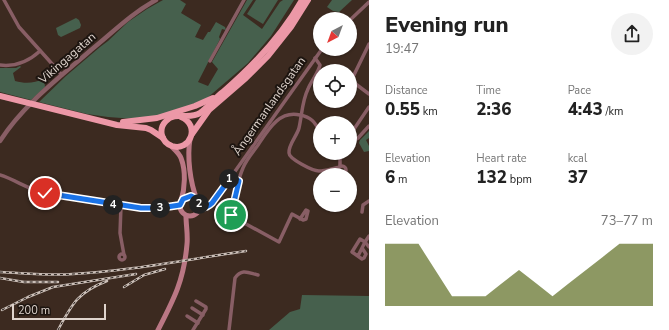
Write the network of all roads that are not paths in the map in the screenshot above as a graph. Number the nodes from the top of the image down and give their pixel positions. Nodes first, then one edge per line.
1 (4, 0) edge
2 (244, 0) edge
3 (302, 0) edge
4 (308, 0) edge
5 (154, 1) edge
6 (369, 2) edge
7 (357, 13) edge
8 (369, 44) edge
9 (40, 51) junction
10 (315, 58) joint
11 (210, 61) dead end
12 (0, 65) edge
13 (62, 76) junction
14 (221, 93) junction
15 (369, 94) edge
16 (0, 96) edge
17 (369, 107) edge
18 (302, 115) junction
19 (181, 116) junction
20 (167, 119) junction
21 (313, 121) edge
22 (107, 122) junction
23 (123, 122) junction
24 (357, 125) edge
25 (369, 126) edge
26 (191, 137) junction
27 (163, 138) junction
28 (357, 139) edge
29 (0, 141) edge
30 (170, 145) junction
31 (340, 160) edge
32 (0, 175) edge
33 (231, 177) junction
34 (239, 181) junction
35 (198, 200) junction
36 (369, 201) edge
37 (180, 203) junction
38 (121, 206) junction
39 (200, 208) junction
40 (362, 212) dead end
41 (186, 216) junction
42 (300, 219) dead end
43 (369, 236) edge
44 (365, 242) junction
45 (369, 247) edge
46 (362, 248) junction
47 (123, 254) dead end
48 (358, 256) junction
49 (258, 274) dead end
50 (196, 301) dead end
51 (192, 308) dead end
52 (203, 315) junction
53 (187, 316) dead end
54 (198, 323) junction
55 (158, 330) edge
56 (193, 330) edge
57 (229, 330) edge

1 - 9 street
2 - 11 street
3 - 14 highway
4 - 26 highway
5 - 13 street, Vikingagatan
6 - 7 street
8 - 15 street
9 - 12 street
9 - 13 street
10 - 18 street
10 - 33 street, Ångermanlandsgatan
13 - 29 street, Vikingagatan
14 - 19 highway
14 - 23 highway
16 - 22 highway
17 - 24 street
18 - 21 street
18 - 31 street
18 - 34 street
19 - 20 highway
19 - 26 highway
20 - 23 highway
20 - 27 highway
22 - 23 highway
22 - 27 highway
25 - 28 street
26 - 30 highway
26 - 35 main road
27 - 30 highway
30 - 37 main road
32 - 38 street
33 - 34 street
33 - 39 street, Ångermanlandsgatan
34 - 42 street
35 - 37 main road
35 - 39 main road
36 - 40 street
37 - 38 street
37 - 41 main road
38 - 47 street
39 - 41 main road
41 - 55 main road
43 - 44 street
44 - 45 street
44 - 46 street
44 - 48 street
46 - 48 street
46 - 48 street
49 - 57 street
50 - 52 street
51 - 52 street
52 - 54 street
53 - 54 street
54 - 56 street

